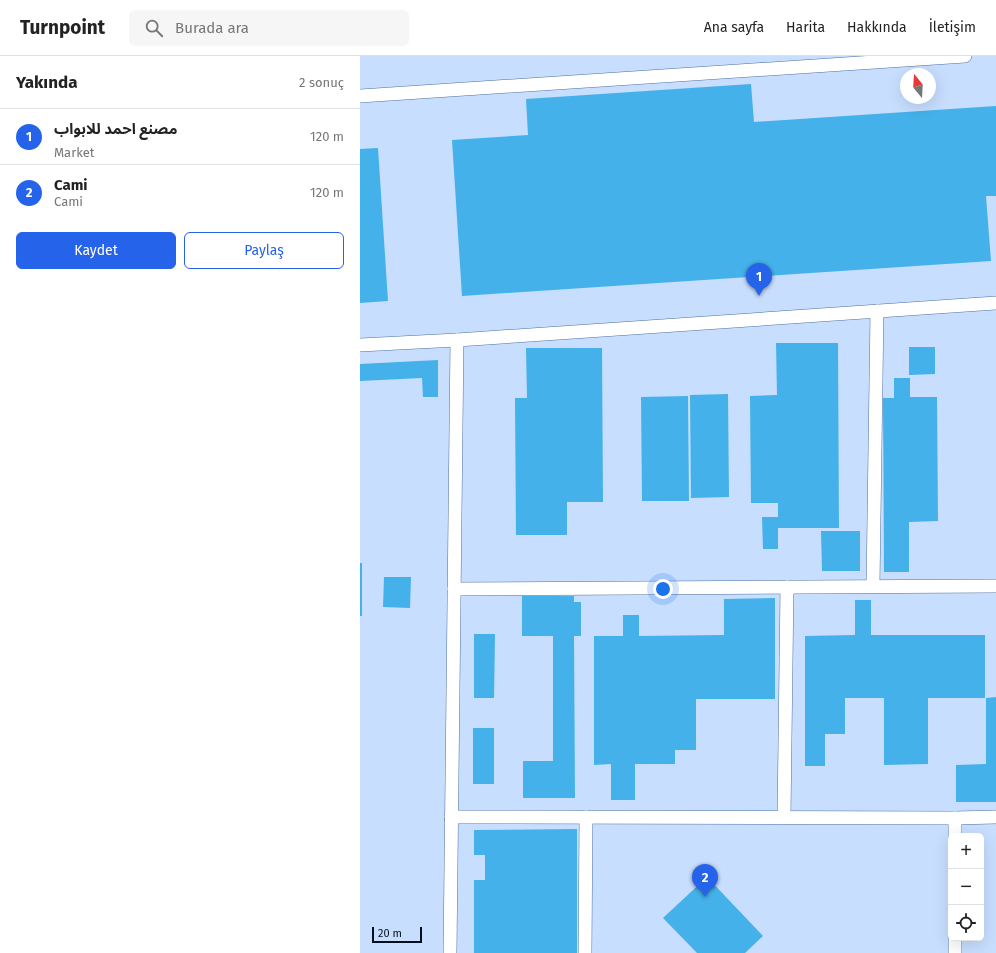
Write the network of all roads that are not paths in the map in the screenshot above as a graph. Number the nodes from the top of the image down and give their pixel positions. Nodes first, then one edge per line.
1 (965, 56) edge
2 (360, 96) edge
3 (996, 303) edge
4 (877, 311) junction
5 (457, 340) junction
6 (360, 345) edge
7 (873, 586) junction
8 (996, 586) edge
9 (787, 587) junction
10 (454, 589) junction
11 (451, 817) junction
12 (586, 817) junction
13 (784, 817) junction
14 (996, 817) edge
15 (955, 818) junction
16 (955, 833) edge
17 (955, 941) edge
18 (450, 953) edge
19 (585, 953) edge
20 (955, 953) edge

1 - 2 street
3 - 4 street
4 - 5 street
4 - 7 street
5 - 6 street
5 - 10 street
7 - 8 street
7 - 9 street
9 - 10 street
9 - 13 street
10 - 11 street
11 - 12 street
11 - 18 street
12 - 13 street
12 - 19 street
13 - 15 street
14 - 15 street
15 - 16 street
17 - 20 street

